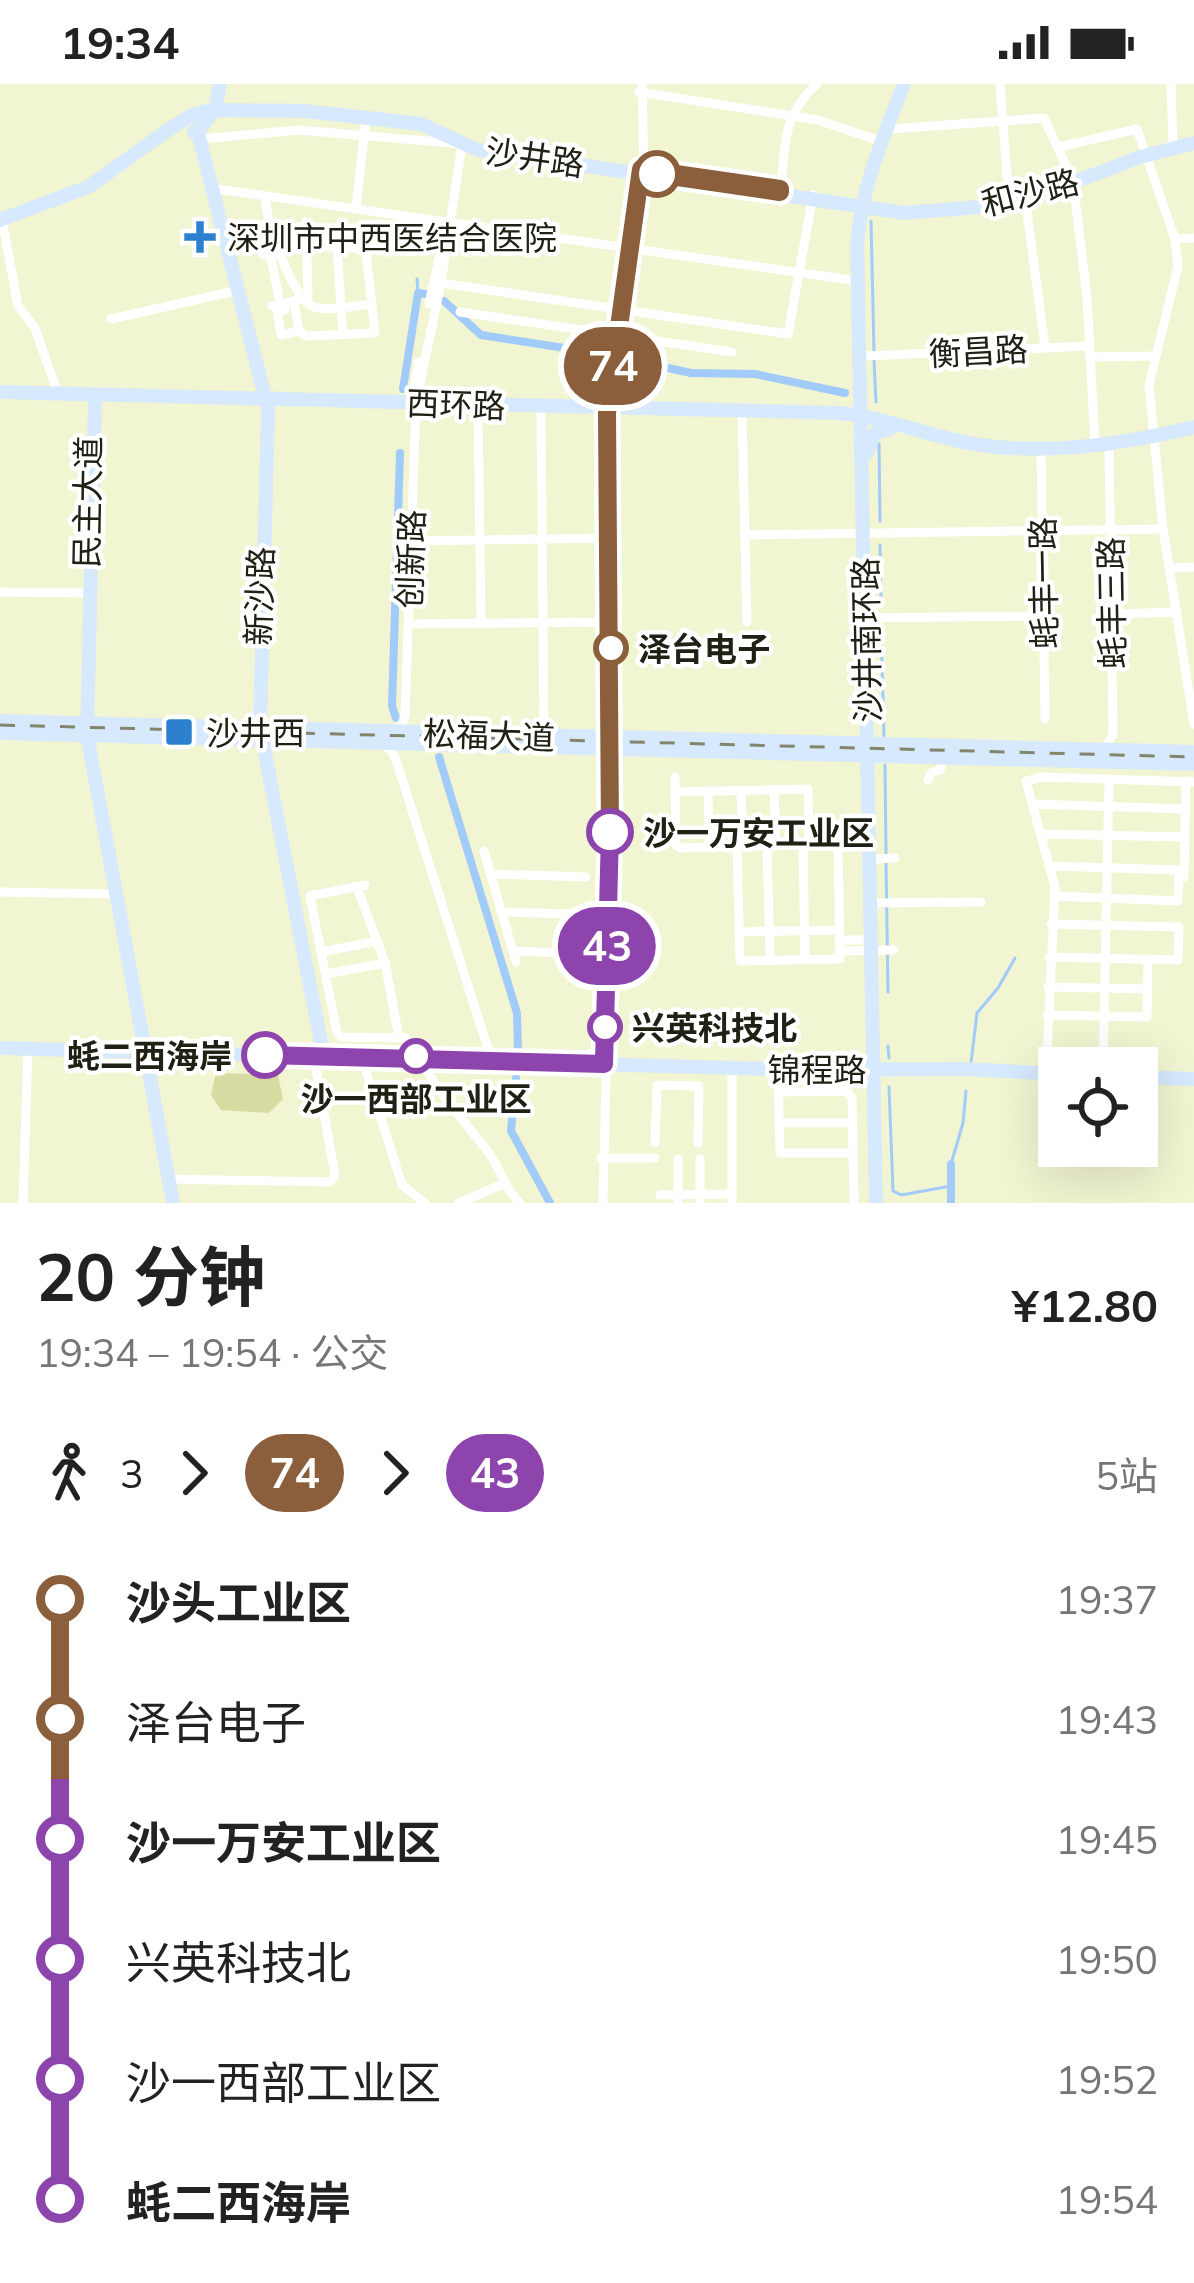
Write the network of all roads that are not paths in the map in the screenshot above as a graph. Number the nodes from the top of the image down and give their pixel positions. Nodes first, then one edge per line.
1 (218, 84) edge
2 (817, 84) edge
3 (906, 84) edge
4 (1000, 84) edge
5 (1171, 84) edge
6 (641, 88) edge
7 (213, 109) junction
8 (790, 115) junction
9 (367, 118) junction
10 (1003, 121) junction
11 (891, 129) junction
12 (197, 133) junction
13 (364, 135) junction
14 (880, 141) junction
15 (1194, 141) edge
16 (462, 144) junction
17 (1173, 144) junction
18 (1059, 147) junction
19 (1145, 154) junction
20 (643, 170) junction
21 (874, 182) junction
22 (1071, 182) junction
23 (210, 188) junction
24 (780, 191) junction
25 (266, 196) junction
26 (813, 196) junction
27 (1013, 200) junction
28 (842, 202) junction
29 (873, 204) junction
30 (356, 208) junction
31 (0, 217) edge
32 (306, 222) dead end
33 (451, 222) junction
34 (862, 230) junction
35 (1194, 238) edge
36 (1175, 239) junction
37 (632, 246) junction
38 (337, 248) junction
39 (307, 250) junction
40 (271, 253) junction
41 (799, 272) junction
42 (858, 281) junction
43 (441, 284) junction
44 (237, 291) junction
45 (305, 300) junction
46 (372, 304) junction
47 (341, 306) junction
48 (295, 308) junction
49 (623, 310) junction
50 (460, 312) dead end
51 (111, 319) dead end
52 (299, 331) junction
53 (344, 335) junction
54 (619, 336) junction
55 (1045, 347) junction
56 (1089, 351) junction
57 (732, 352) dead end
58 (871, 355) junction
59 (1156, 356) junction
60 (0, 394) edge
61 (864, 394) junction
62 (264, 401) junction
63 (414, 401) junction
64 (87, 402) junction
65 (478, 409) junction
66 (541, 411) junction
67 (609, 411) junction
68 (742, 416) junction
69 (842, 417) junction
70 (864, 421) junction
71 (887, 425) junction
72 (1194, 430) edge
73 (1153, 439) junction
74 (1102, 448) junction
75 (1041, 450) junction
76 (864, 453) junction
77 (1163, 529) junction
78 (1042, 530) junction
79 (1111, 530) junction
80 (867, 533) junction
81 (744, 535) junction
82 (610, 538) junction
83 (542, 539) junction
84 (480, 540) junction
85 (410, 541) junction
86 (1194, 567) edge
87 (1170, 568) junction
88 (0, 594) edge
89 (87, 595) junction
90 (1177, 612) junction
91 (1112, 614) junction
92 (1043, 616) junction
93 (863, 617) junction
94 (481, 622) junction
95 (612, 622) junction
96 (747, 622) dead end
97 (543, 623) junction
98 (408, 624) junction
99 (1192, 694) edge
100 (84, 703) junction
101 (257, 706) junction
102 (405, 715) junction
103 (1045, 718) dead end
104 (0, 721) edge
105 (870, 724) junction
106 (1194, 724) edge
107 (61, 728) junction
108 (106, 729) junction
109 (0, 733) edge
110 (235, 733) junction
111 (421, 733) junction
112 (258, 734) junction
113 (283, 735) junction
114 (86, 736) junction
115 (544, 736) junction
116 (384, 738) junction
117 (409, 745) junction
118 (613, 745) junction
119 (846, 750) junction
120 (1095, 752) junction
121 (1132, 752) junction
122 (1194, 752) edge
123 (876, 758) junction
124 (943, 759) junction
125 (396, 760) junction
126 (262, 761) junction
127 (1194, 764) edge
128 (675, 777) dead end
129 (1109, 778) junction
130 (928, 779) dead end
131 (1190, 782) edge
132 (741, 790) junction
133 (774, 790) junction
134 (708, 791) junction
135 (676, 792) junction
136 (1034, 804) junction
137 (1109, 807) junction
138 (1186, 809) junction
139 (1042, 834) junction
140 (1108, 835) junction
141 (1185, 837) junction
142 (806, 845) junction
143 (740, 846) junction
144 (771, 846) junction
145 (710, 847) junction
146 (484, 851) dead end
147 (1050, 864) junction
148 (1107, 865) junction
149 (1184, 865) junction
150 (490, 874) junction
151 (586, 877) dead end
152 (0, 892) edge
153 (113, 894) junction
154 (1054, 896) junction
155 (1106, 899) junction
156 (1183, 901) dead end
157 (981, 902) dead end
158 (883, 903) junction
159 (501, 912) junction
160 (609, 915) junction
161 (1051, 924) junction
162 (1106, 926) junction
163 (804, 930) junction
164 (769, 931) junction
165 (739, 932) junction
166 (378, 941) junction
167 (839, 941) junction
168 (879, 947) junction
169 (585, 954) dead end
170 (1049, 957) junction
171 (1106, 958) junction
172 (1148, 959) junction
173 (805, 960) junction
174 (770, 961) junction
175 (324, 963) junction
176 (385, 963) junction
177 (304, 967) junction
178 (1048, 987) junction
179 (1105, 989) junction
180 (1148, 989) junction
181 (1047, 1015) junction
182 (1104, 1016) junction
183 (399, 1038) junction
184 (1051, 1047) edge
185 (1103, 1047) edge
186 (0, 1051) edge
187 (322, 1051) junction
188 (28, 1052) junction
189 (143, 1054) junction
190 (297, 1054) junction
191 (409, 1056) junction
192 (490, 1058) junction
193 (424, 1065) junction
194 (605, 1067) junction
195 (366, 1071) dead end
196 (732, 1071) junction
197 (778, 1072) junction
198 (875, 1072) junction
199 (1038, 1077) edge
200 (679, 1079) junction
201 (813, 1079) junction
202 (1158, 1082) edge
203 (1194, 1083) edge
204 (778, 1092) junction
205 (780, 1123) junction
206 (852, 1124) junction
207 (655, 1143) dead end
208 (698, 1143) dead end
209 (853, 1153) junction
210 (603, 1158) junction
211 (655, 1158) dead end
212 (678, 1159) dead end
213 (700, 1159) dead end
214 (166, 1179) junction
215 (503, 1184) junction
216 (660, 1195) dead end
217 (678, 1199) edge
218 (700, 1199) edge
219 (732, 1199) edge
220 (23, 1203) edge
221 (171, 1203) edge
222 (425, 1203) edge
223 (459, 1203) edge
224 (520, 1203) edge
225 (602, 1203) edge
226 (854, 1203) edge
227 (879, 1203) edge

1 - 7 main road
2 - 8 street
3 - 11 main road, 沙井南环路
3 - 14 main road, 沙井南环路
4 - 10 street
5 - 17 street
6 - 8 street
6 - 20 street
7 - 9 main road, 沙井路
7 - 12 main road
7 - 20 main road, 沙井路
7 - 31 main road
8 - 14 street
8 - 24 street
9 - 13 street
9 - 16 main road, 沙井路
10 - 11 street
10 - 18 street
10 - 27 street
11 - 21 main road, 沙井南环路
12 - 13 street
12 - 23 main road, 新沙路
13 - 16 street
13 - 30 street
14 - 29 main road, 沙井南环路
15 - 17 main road, 和沙路
15 - 19 main road, 和沙路
16 - 20 main road, 沙井路
16 - 33 street, 创新路
17 - 19 main road, 和沙路
18 - 19 street
18 - 22 street, 蚝丰三路
19 - 22 main road, 和沙路
19 - 36 street
20 - 24 main road, 沙井路
20 - 37 street
21 - 29 main road, 沙井南环路
21 - 29 main road
22 - 27 main road, 和沙路
22 - 56 street, 蚝丰三路
23 - 25 street
23 - 44 main road, 新沙路
24 - 26 main road, 沙井路
25 - 30 street
25 - 40 street
26 - 28 main road, 沙井路
26 - 29 main road, 沙井路
26 - 41 street
27 - 29 main road, 和沙路
27 - 55 street
28 - 29 main road, 沙井路
28 - 34 main road
29 - 34 main road, 沙井南环路
29 - 34 main road
30 - 33 street
31 - 64 street
32 - 39 street
33 - 37 street
33 - 43 street, 创新路
33 - 63 street, 创新路
34 - 42 main road, 沙井南环路
34 - 58 main road, 沙井南环路
35 - 36 street
36 - 59 street
37 - 41 street
37 - 49 street
38 - 39 street
38 - 46 street
38 - 47 street
39 - 40 street
39 - 45 street
40 - 45 street
40 - 45 street
41 - 42 street
41 - 49 street
42 - 61 main road, 沙井南环路
43 - 49 street
43 - 63 street, 创新路
44 - 51 street
44 - 62 main road, 新沙路
45 - 47 street
45 - 48 street
46 - 47 street
46 - 53 street
47 - 53 street
48 - 52 street
48 - 52 street
49 - 54 street
50 - 54 street
52 - 53 street
54 - 57 street
54 - 67 street
55 - 56 street, 衡昌路
55 - 58 street, 衡昌路
56 - 59 street, 衡昌路
56 - 74 street, 蚝丰三路
58 - 61 main road, 沙井南环路
59 - 73 street
60 - 64 main road, 西环路
61 - 69 main road
61 - 70 main road, 沙井南环路
61 - 71 main road
62 - 63 main road, 西环路
62 - 63 main road, 西环路
62 - 64 main road, 西环路
62 - 101 main road, 新沙路
63 - 65 main road, 西环路
63 - 67 main road, 西环路
63 - 85 street, 创新路
64 - 89 main road, 民主大道
65 - 66 main road, 西环路
65 - 84 street
66 - 67 main road, 西环路
66 - 83 street
67 - 68 main road, 西环路
67 - 69 main road, 西环路
67 - 82 street
68 - 69 main road, 西环路
68 - 81 street
69 - 70 main road, 西环路
69 - 76 main road
70 - 71 main road, 西环路
70 - 76 main road, 沙井南环路
71 - 75 main road, 西环路
71 - 76 main road
72 - 73 main road, 西环路
73 - 74 main road, 西环路
73 - 77 street
74 - 75 main road, 西环路
74 - 79 street, 蚝丰三路
75 - 78 street, 蚝丰一路
76 - 80 main road, 沙井南环路
77 - 79 street
77 - 87 street
78 - 79 street
78 - 80 street
78 - 92 street, 蚝丰一路
79 - 91 street, 蚝丰三路
80 - 81 street
80 - 93 main road, 沙井南环路
81 - 96 street
82 - 83 street
82 - 95 street
83 - 84 street
83 - 97 street
84 - 85 street
84 - 94 street
85 - 98 street, 创新路
86 - 87 street
87 - 90 street
88 - 89 street
89 - 100 main road, 民主大道
90 - 91 street
90 - 99 street
91 - 120 street, 蚝丰三路
91 - 121 street, 蚝丰三路
92 - 93 street
92 - 103 street, 蚝丰一路
93 - 105 main road, 沙井南环路
94 - 97 street
94 - 98 street
95 - 97 street
95 - 118 street
97 - 115 street
98 - 102 street, 创新路
99 - 106 street
100 - 107 main road
100 - 108 main road
100 - 114 main road, 民主大道
101 - 110 main road
101 - 112 main road, 新沙路
101 - 113 main road
102 - 111 street
102 - 116 street
104 - 107 main road, 松福大道
105 - 119 main road
105 - 123 main road, 沙井南环路
105 - 123 main road
107 - 109 main road, 松福大道
107 - 114 main road, 松福大道
107 - 114 main road
108 - 110 main road, 松福大道
108 - 114 main road, 松福大道
108 - 114 main road
110 - 112 main road, 松福大道
110 - 126 main road
111 - 115 main road, 松福大道
111 - 116 main road, 松福大道
112 - 113 main road, 松福大道
112 - 126 main road, 新沙路
113 - 116 main road, 松福大道
113 - 126 main road
114 - 153 main road, 民主大道
115 - 118 main road, 松福大道
116 - 117 main road, 松福大道
116 - 125 street
117 - 118 main road, 松福大道
117 - 125 street
118 - 119 main road, 松福大道
118 - 160 street
119 - 123 main road, 松福大道
119 - 123 main road
120 - 121 main road, 松福大道
120 - 123 main road, 松福大道
121 - 122 main road, 松福大道
123 - 124 main road, 松福大道
123 - 158 main road, 沙井南环路
123 - 168 main road, 沙井南环路
124 - 127 main road, 松福大道
124 - 130 street
125 - 192 street
126 - 177 main road, 新沙路
128 - 135 street
129 - 131 street
129 - 136 street
129 - 137 street
131 - 138 street
132 - 133 street
132 - 134 street
132 - 143 street
133 - 142 street
133 - 144 street
134 - 135 street
134 - 145 street
135 - 145 street
136 - 137 street
136 - 139 street
137 - 138 street
137 - 140 street
138 - 141 street
139 - 140 street
139 - 147 street
140 - 141 street
140 - 148 street
141 - 149 street
142 - 144 street
142 - 163 street
142 - 167 street
143 - 144 street
143 - 145 street
143 - 165 street
144 - 164 street
146 - 150 street
147 - 148 street
147 - 154 street
148 - 149 street
148 - 155 street
148 - 155 street
149 - 156 street
150 - 151 street
150 - 159 street
152 - 153 street
153 - 189 main road, 民主大道
154 - 155 street
154 - 161 street
155 - 162 street
157 - 158 street
158 - 168 main road, 沙井南环路
159 - 160 street
159 - 169 street
160 - 194 street
161 - 162 street
161 - 170 street
162 - 171 street
162 - 172 street
163 - 164 street
163 - 167 street
163 - 173 street
164 - 165 street
164 - 174 street
165 - 174 street
166 - 175 street
166 - 175 street
166 - 176 street
167 - 168 street
167 - 173 street
168 - 198 main road, 沙井南环路
170 - 171 street
170 - 178 street
171 - 172 street
171 - 179 street
172 - 180 street
173 - 174 street
175 - 176 street
175 - 177 street
175 - 183 street
176 - 183 street
177 - 187 main road, 新沙路
178 - 179 street
178 - 181 street
179 - 180 street
179 - 182 street
180 - 182 street
181 - 182 street
181 - 184 street
182 - 185 street
183 - 191 street
186 - 188 main road, 锦程路
187 - 189 main road, 锦程路
187 - 190 main road, 锦程路
187 - 190 main road
187 - 191 main road, 锦程路
187 - 193 main road, 锦程路
187 - 214 street
188 - 189 main road, 锦程路
188 - 220 street
189 - 190 main road, 锦程路
189 - 214 main road, 民主大道
191 - 192 main road, 锦程路
192 - 194 main road, 锦程路
193 - 194 main road, 锦程路
193 - 215 street
194 - 196 main road, 锦程路
194 - 200 main road, 锦程路
194 - 210 street
195 - 222 street
196 - 197 main road, 锦程路
196 - 200 main road, 锦程路
196 - 219 street
197 - 201 main road, 锦程路
197 - 204 street
198 - 199 main road, 锦程路
198 - 201 main road, 锦程路
198 - 227 main road, 沙井南环路
200 - 207 street
200 - 208 street
201 - 204 street
201 - 206 street
202 - 203 main road
204 - 205 street
205 - 206 street
205 - 209 street
206 - 209 street
209 - 226 street
210 - 211 street
210 - 225 street
212 - 217 street
213 - 218 street
214 - 221 main road, 民主大道
215 - 223 street
215 - 224 street
216 - 217 street
217 - 218 street
218 - 219 street

